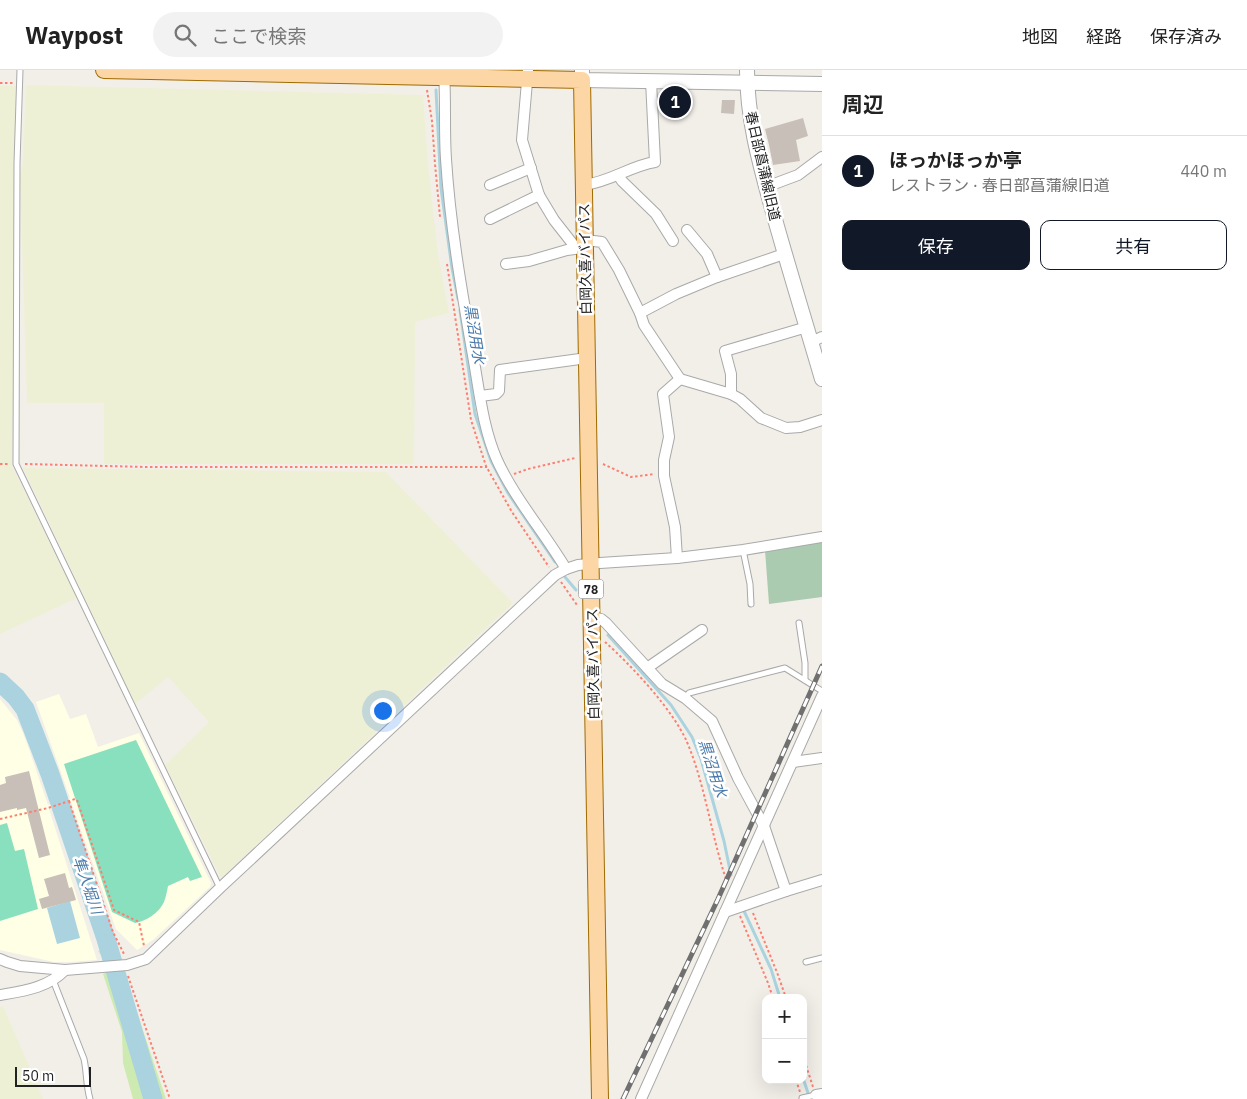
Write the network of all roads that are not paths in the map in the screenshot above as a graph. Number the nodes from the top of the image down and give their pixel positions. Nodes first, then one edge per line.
1 (20, 70) edge
2 (104, 70) edge
3 (344, 72) edge
4 (444, 73) edge
5 (527, 74) edge
6 (582, 75) edge
7 (747, 76) edge
8 (646, 77) edge
9 (822, 84) edge
10 (822, 157) edge
11 (531, 168) junction
12 (618, 175) junction
13 (490, 185) dead end
14 (584, 185) junction
15 (766, 187) junction
16 (539, 195) junction
17 (490, 219) dead end
18 (687, 230) dead end
19 (673, 241) dead end
20 (582, 246) junction
21 (784, 254) junction
22 (506, 264) dead end
23 (716, 277) junction
24 (640, 313) junction
25 (807, 327) junction
26 (817, 340) edge
27 (587, 358) junction
28 (822, 378) edge
29 (680, 379) junction
30 (731, 394) junction
31 (480, 396) junction
32 (822, 420) edge
33 (822, 537) edge
34 (743, 550) junction
35 (677, 558) junction
36 (591, 564) junction
37 (566, 569) junction
38 (751, 604) dead end
39 (592, 617) junction
40 (799, 622) dead end
41 (702, 630) dead end
42 (647, 668) junction
43 (805, 680) junction
44 (822, 691) edge
45 (822, 696) edge
46 (685, 698) junction
47 (822, 758) edge
48 (793, 762) junction
49 (764, 826) junction
50 (822, 880) edge
51 (221, 887) junction
52 (786, 890) junction
53 (725, 912) junction
54 (822, 958) edge
55 (0, 959) edge
56 (806, 962) dead end
57 (64, 970) junction
58 (53, 980) junction
59 (0, 995) edge
60 (817, 1093) edge
61 (803, 1098) edge
62 (90, 1099) edge
63 (600, 1099) edge
64 (641, 1099) edge

1 - 51 lane
2 - 3 main road
3 - 4 main road
4 - 5 main road
4 - 31 street
5 - 6 main road
5 - 11 street
6 - 8 street
6 - 14 main road, 白岡久喜バイパス / 78
7 - 8 street
7 - 9 street
7 - 15 street, 春日部菖蒲線旧道
8 - 12 street
10 - 15 street
11 - 13 street
11 - 16 street
12 - 14 street
12 - 19 street
14 - 20 main road, 白岡久喜バイパス / 78
15 - 21 street, 春日部菖蒲線旧道
16 - 17 street
16 - 20 street
18 - 23 street
20 - 22 street
20 - 24 street
20 - 27 main road, 白岡久喜バイパス / 78
21 - 23 street
21 - 25 street, 春日部菖蒲線旧道
23 - 24 street
24 - 29 street
25 - 26 street, 春日部菖蒲線旧道
25 - 30 street
26 - 28 street, 春日部菖蒲線旧道
27 - 31 street
27 - 36 main road, 白岡久喜バイパス / 78
29 - 30 street
29 - 35 street
30 - 32 street
31 - 37 street
33 - 34 street
34 - 35 street
34 - 38 lane
35 - 36 street
36 - 37 street
36 - 39 main road, 白岡久喜バイパス / 78
37 - 51 street
39 - 42 street
39 - 63 main road, 白岡久喜バイパス / 78
40 - 43 lane
41 - 42 street
42 - 46 street
43 - 44 lane
43 - 46 lane
45 - 48 street
46 - 49 street
47 - 48 street
48 - 49 street
49 - 52 street
49 - 53 street
50 - 52 street
51 - 57 street
52 - 53 street
53 - 64 street
54 - 56 lane
55 - 57 street
57 - 58 street
58 - 59 street
58 - 62 lane
60 - 61 lane

